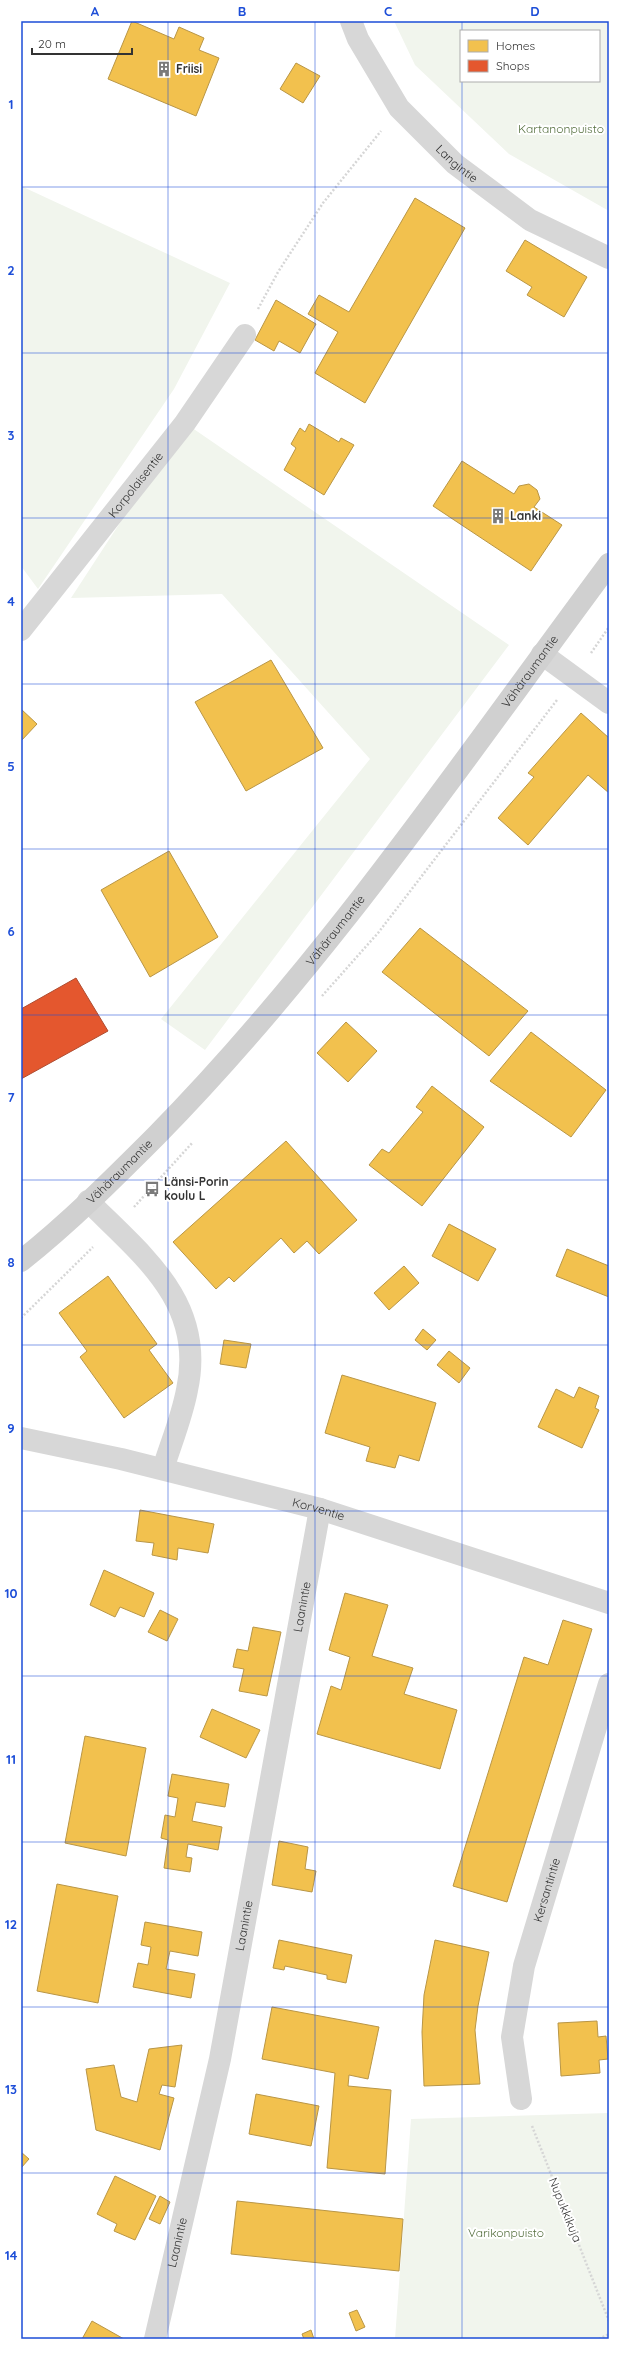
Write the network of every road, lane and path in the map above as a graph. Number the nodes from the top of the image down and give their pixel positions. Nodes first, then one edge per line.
1 (351, 21) edge
2 (399, 108) junction
3 (609, 258) edge
4 (245, 334) joint
5 (609, 564) edge
6 (21, 630) edge
7 (542, 654) junction
8 (609, 703) edge
9 (88, 1201) junction
10 (21, 1261) edge
11 (21, 1438) edge
12 (163, 1469) junction
13 (320, 1509) junction
14 (609, 1603) edge
15 (609, 1684) edge
16 (521, 2099) joint
17 (609, 2321) edge
18 (609, 2334) edge
19 (155, 2339) edge
20 (599, 2339) edge

1 - 2 street, Langintie
2 - 3 street, Langintie
2 - 4 path
4 - 6 street, Korpolaisentie
5 - 7 main road, Vähäraumantie
7 - 8 street
7 - 9 main road, Vähäraumantie
9 - 10 main road, Vähäraumantie
9 - 12 street
11 - 12 street, Korventie
12 - 13 street, Korventie
13 - 14 street, Korventie
13 - 19 street, Laanintie
15 - 16 street, Kersantintie
16 - 17 path, Nupukkikuja
18 - 20 path

